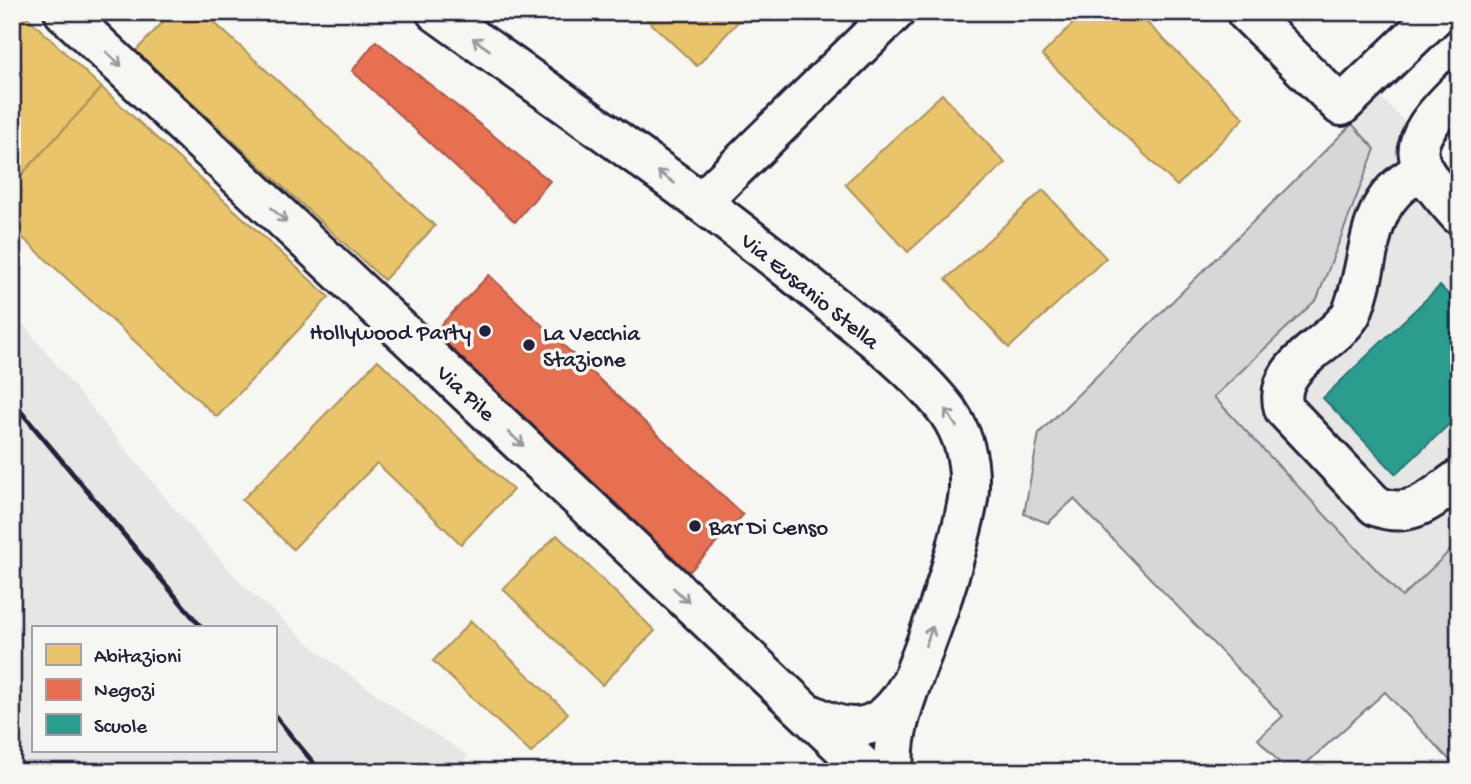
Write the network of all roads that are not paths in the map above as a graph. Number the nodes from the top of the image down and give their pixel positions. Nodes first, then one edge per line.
1 (64, 12) edge
2 (436, 12) edge
3 (895, 12) edge
4 (1246, 12) edge
5 (1439, 12) edge
6 (1459, 90) edge
7 (1423, 171) junction
8 (701, 202) junction
9 (1459, 215) edge
10 (1459, 479) edge
11 (912, 680) junction
12 (802, 709) junction
13 (869, 772) edge
14 (894, 772) edge

1 -> 12 street, Via Pile
8 -> 2 street, Via Eusanio Stella
3 - 8 street
4 - 5 street
6 - 7 street
7 - 9 street
7 - 10 street
11 -> 8 street, Via Eusanio Stella
11 - 12 street, Via Eusanio Stella
11 - 14 street, Via Eusanio Stella
12 - 13 street, Via Pile

